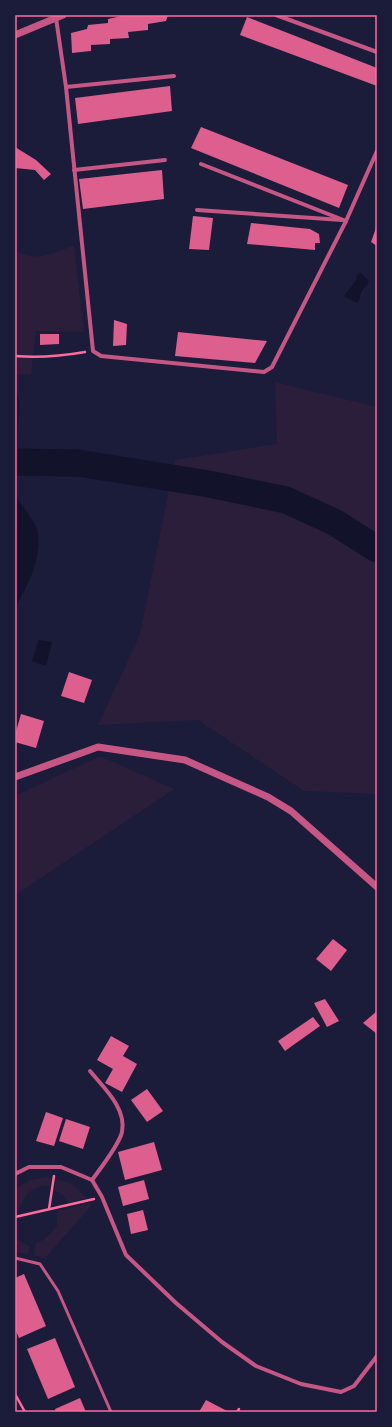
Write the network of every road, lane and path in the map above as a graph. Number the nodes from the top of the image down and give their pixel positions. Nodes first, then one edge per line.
1 (276, 15) edge
2 (59, 17) edge
3 (15, 35) edge
4 (377, 52) edge
5 (174, 76) dead end
6 (66, 87) junction
7 (377, 151) edge
8 (165, 160) dead end
9 (201, 164) dead end
10 (74, 170) junction
11 (197, 210) dead end
12 (346, 221) junction
13 (93, 351) junction
14 (15, 356) edge
15 (15, 777) edge
16 (377, 887) edge
17 (90, 1071) dead end
18 (15, 1174) edge
19 (54, 1176) dead end
20 (92, 1180) junction
21 (102, 1197) junction
22 (49, 1209) junction
23 (15, 1217) edge
24 (15, 1258) edge
25 (377, 1356) edge
26 (15, 1394) edge
27 (25, 1412) edge
28 (111, 1412) edge

1 - 4 street
2 - 3 street
2 - 6 street
5 - 6 street
6 - 10 street
7 - 12 street
8 - 10 street
9 - 12 street
10 - 13 street
11 - 12 street
12 - 13 street
13 - 14 path
15 - 16 street
17 - 20 street
18 - 20 street
19 - 22 path
20 - 21 street
21 - 22 path
21 - 25 street
22 - 23 path
24 - 28 lane
26 - 27 path

